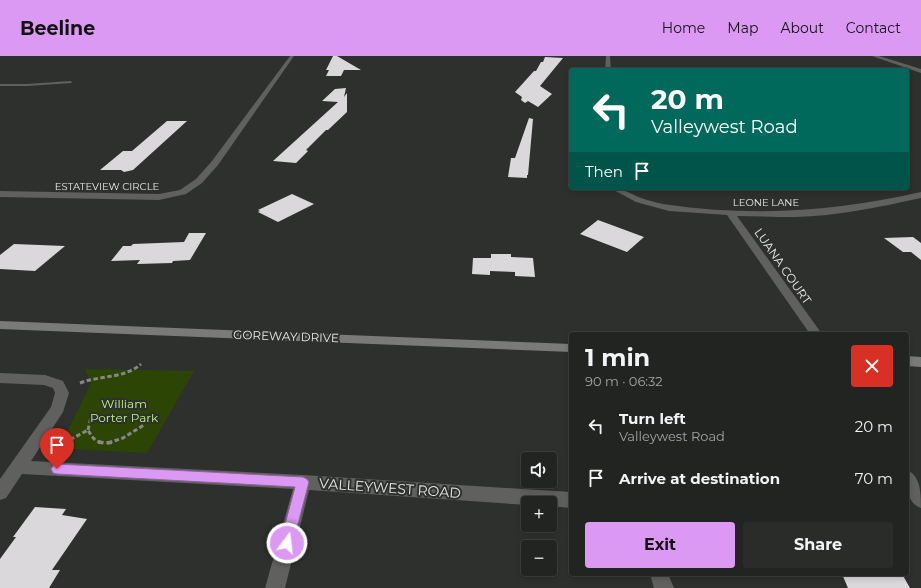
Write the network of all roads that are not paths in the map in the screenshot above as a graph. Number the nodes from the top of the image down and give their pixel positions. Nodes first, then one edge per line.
1 (292, 56) edge
2 (608, 56) edge
3 (874, 56) edge
4 (608, 68) edge
5 (921, 71) edge
6 (71, 82) dead end
7 (0, 85) edge
8 (618, 190) edge
9 (0, 194) edge
10 (921, 195) edge
11 (730, 213) junction
12 (0, 325) edge
13 (815, 332) edge
14 (569, 348) edge
15 (909, 361) edge
16 (921, 362) edge
17 (0, 378) edge
18 (18, 467) junction
19 (909, 480) edge
20 (303, 482) junction
21 (0, 493) edge
22 (569, 500) edge
23 (921, 500) edge
24 (660, 576) edge
25 (275, 588) edge
26 (664, 588) edge

1 - 9 street, ESTATEVIEW CIRCLE
2 - 4 street
3 - 5 street
6 - 7 lane
8 - 11 street, LEONE LANE
10 - 11 street, LEONE LANE
11 - 13 street, LUANA COURT
12 - 14 street, GOREWAY DRIVE
15 - 16 street
17 - 18 street
18 - 20 street, VALLEYWEST ROAD
18 - 21 street
19 - 23 street
20 - 22 street, VALLEYWEST ROAD
20 - 25 street
24 - 26 street

